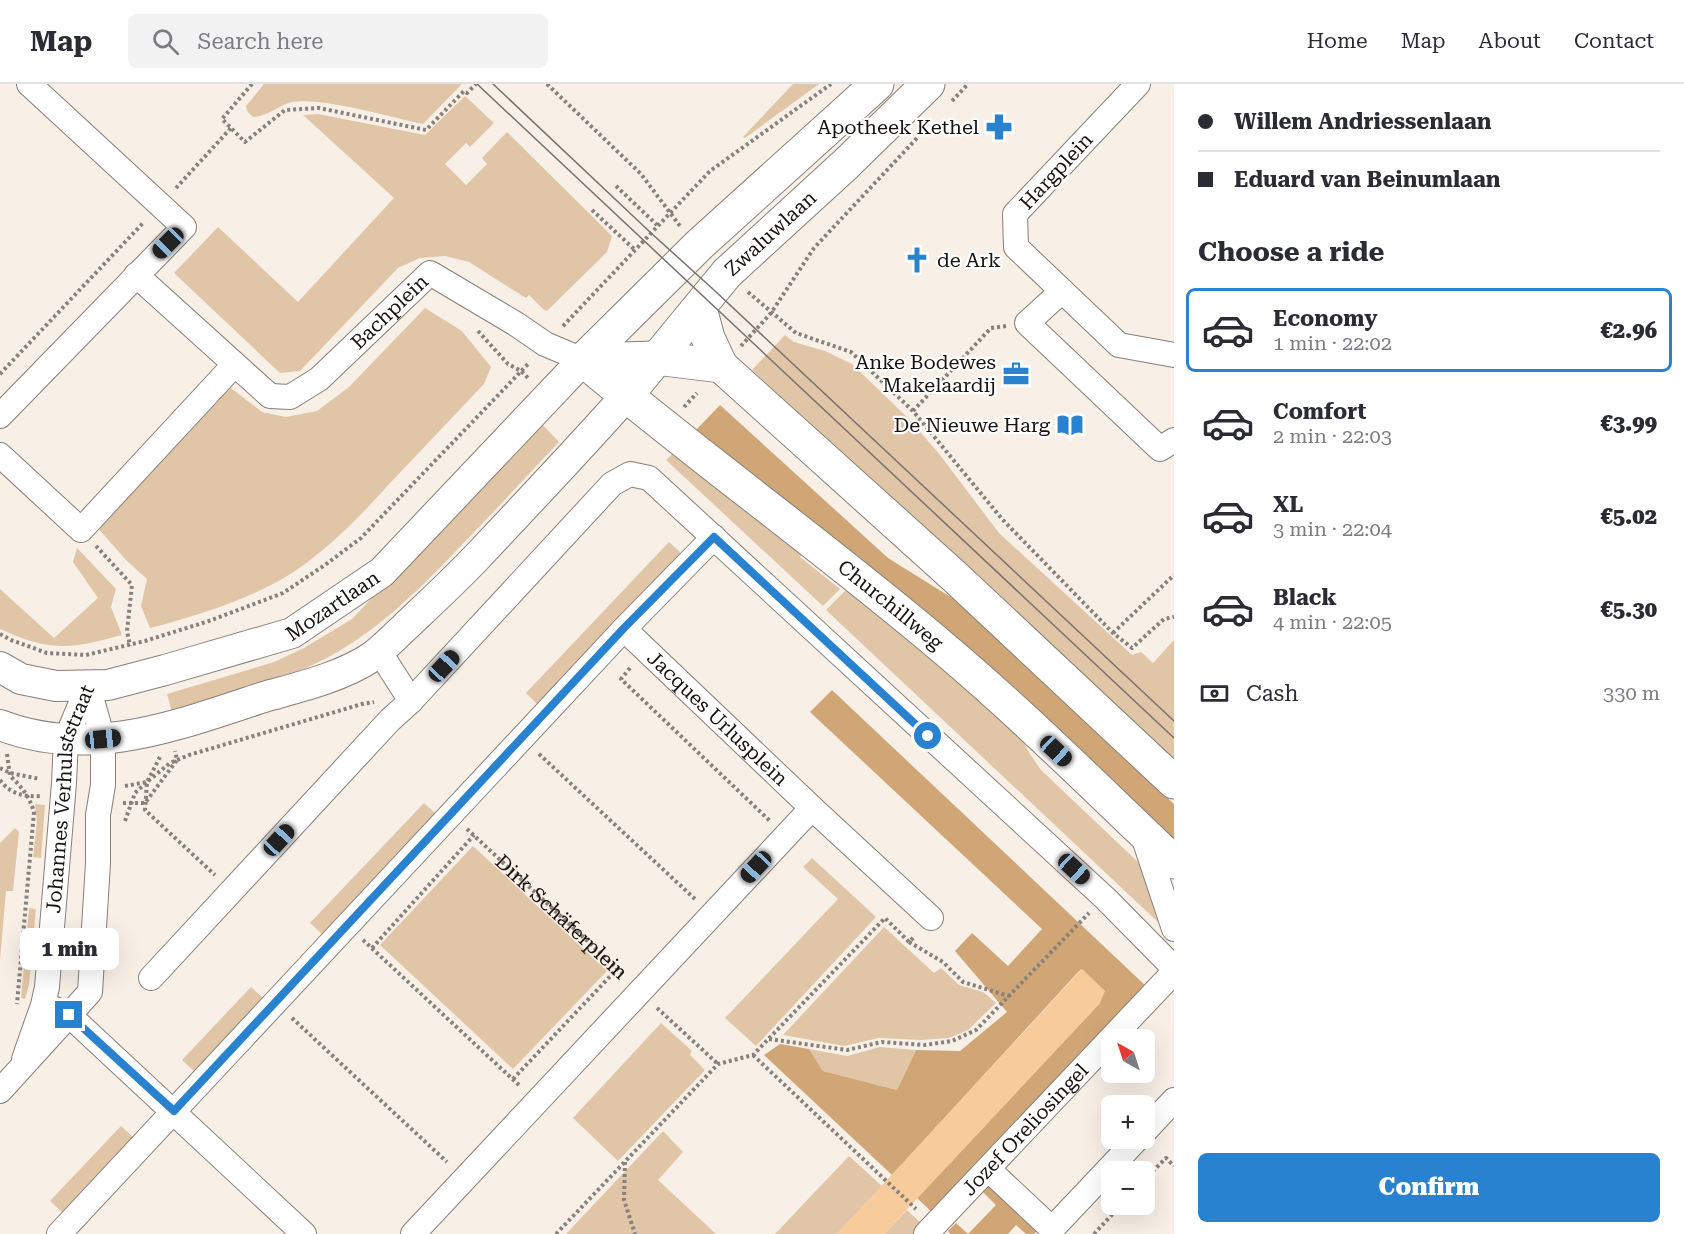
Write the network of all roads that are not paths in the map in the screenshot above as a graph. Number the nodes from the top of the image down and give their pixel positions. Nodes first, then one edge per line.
1 (29, 84) edge
2 (877, 84) edge
3 (1138, 84) edge
4 (940, 93) edge
5 (136, 274) junction
6 (1062, 291) junction
7 (646, 299) junction
8 (700, 308) junction
9 (1174, 355) edge
10 (642, 358) junction
11 (583, 360) junction
12 (234, 365) junction
13 (722, 366) junction
14 (626, 396) junction
15 (0, 416) edge
16 (1174, 440) edge
17 (0, 455) edge
18 (714, 537) junction
19 (624, 628) junction
20 (379, 651) junction
21 (0, 667) edge
22 (88, 686) junction
23 (411, 701) junction
24 (0, 725) edge
25 (66, 739) junction
26 (103, 739) junction
27 (1174, 782) edge
28 (812, 808) junction
29 (1141, 831) junction
30 (1174, 862) edge
31 (931, 918) road end
32 (1174, 929) edge
33 (1174, 970) edge
34 (151, 978) dead end
35 (43, 1005) junction
36 (69, 1015) junction
37 (21, 1068) junction
38 (0, 1091) edge
39 (1174, 1101) edge
40 (174, 1111) junction
41 (1155, 1121) edge
42 (1128, 1149) edge
43 (988, 1169) junction
44 (930, 1230) edge
45 (59, 1234) edge
46 (304, 1234) edge
47 (413, 1234) edge

1 - 5 street
2 - 7 main road, Zwaluwlaan
3 - 6 street, Hargplein
4 - 8 main road, Zwaluwlaan
5 - 12 street, Bachplein
5 - 15 street
6 - 9 street, Hargplein
6 - 16 street
7 - 10 main road
7 - 11 main road, Zwaluwlaan
8 - 10 main road, Zwaluwlaan
8 - 13 main road
10 - 11 main road
10 - 13 main road
10 - 14 main road, Zwaluwlaan
11 - 12 street, Bachplein
11 - 14 main road, Churchillweg
11 - 22 street, Mozartlaan
12 - 17 street
13 - 27 main road
14 - 20 street
14 - 29 main road, Churchillweg
18 - 19 street
18 - 23 street
18 - 33 street
19 - 28 street, Jacques Urlusplein
19 - 40 street
20 - 23 street
20 - 26 street
21 - 22 street, Mozartlaan
22 - 25 street, Johannes Verhulststraat
22 - 26 street, Johannes Verhulststraat
23 - 34 street
24 - 25 street
25 - 26 street
25 - 35 street, Johannes Verhulststraat
26 - 36 street, Johannes Verhulststraat
28 - 31 street, Jacques Urlusplein
28 - 47 street, Dirk Schäferplein
29 - 30 main road, Churchillweg
29 - 32 street, Churchillweg
33 - 43 street, Jozef Oreliosingel
35 - 36 street
35 - 37 street, Johannes Verhulststraat
36 - 37 street, Johannes Verhulststraat
36 - 40 street
37 - 38 street, Johannes Verhulststraat
39 - 41 street
40 - 45 street
40 - 46 street
42 - 43 street
43 - 44 street, Jozef Oreliosingel

